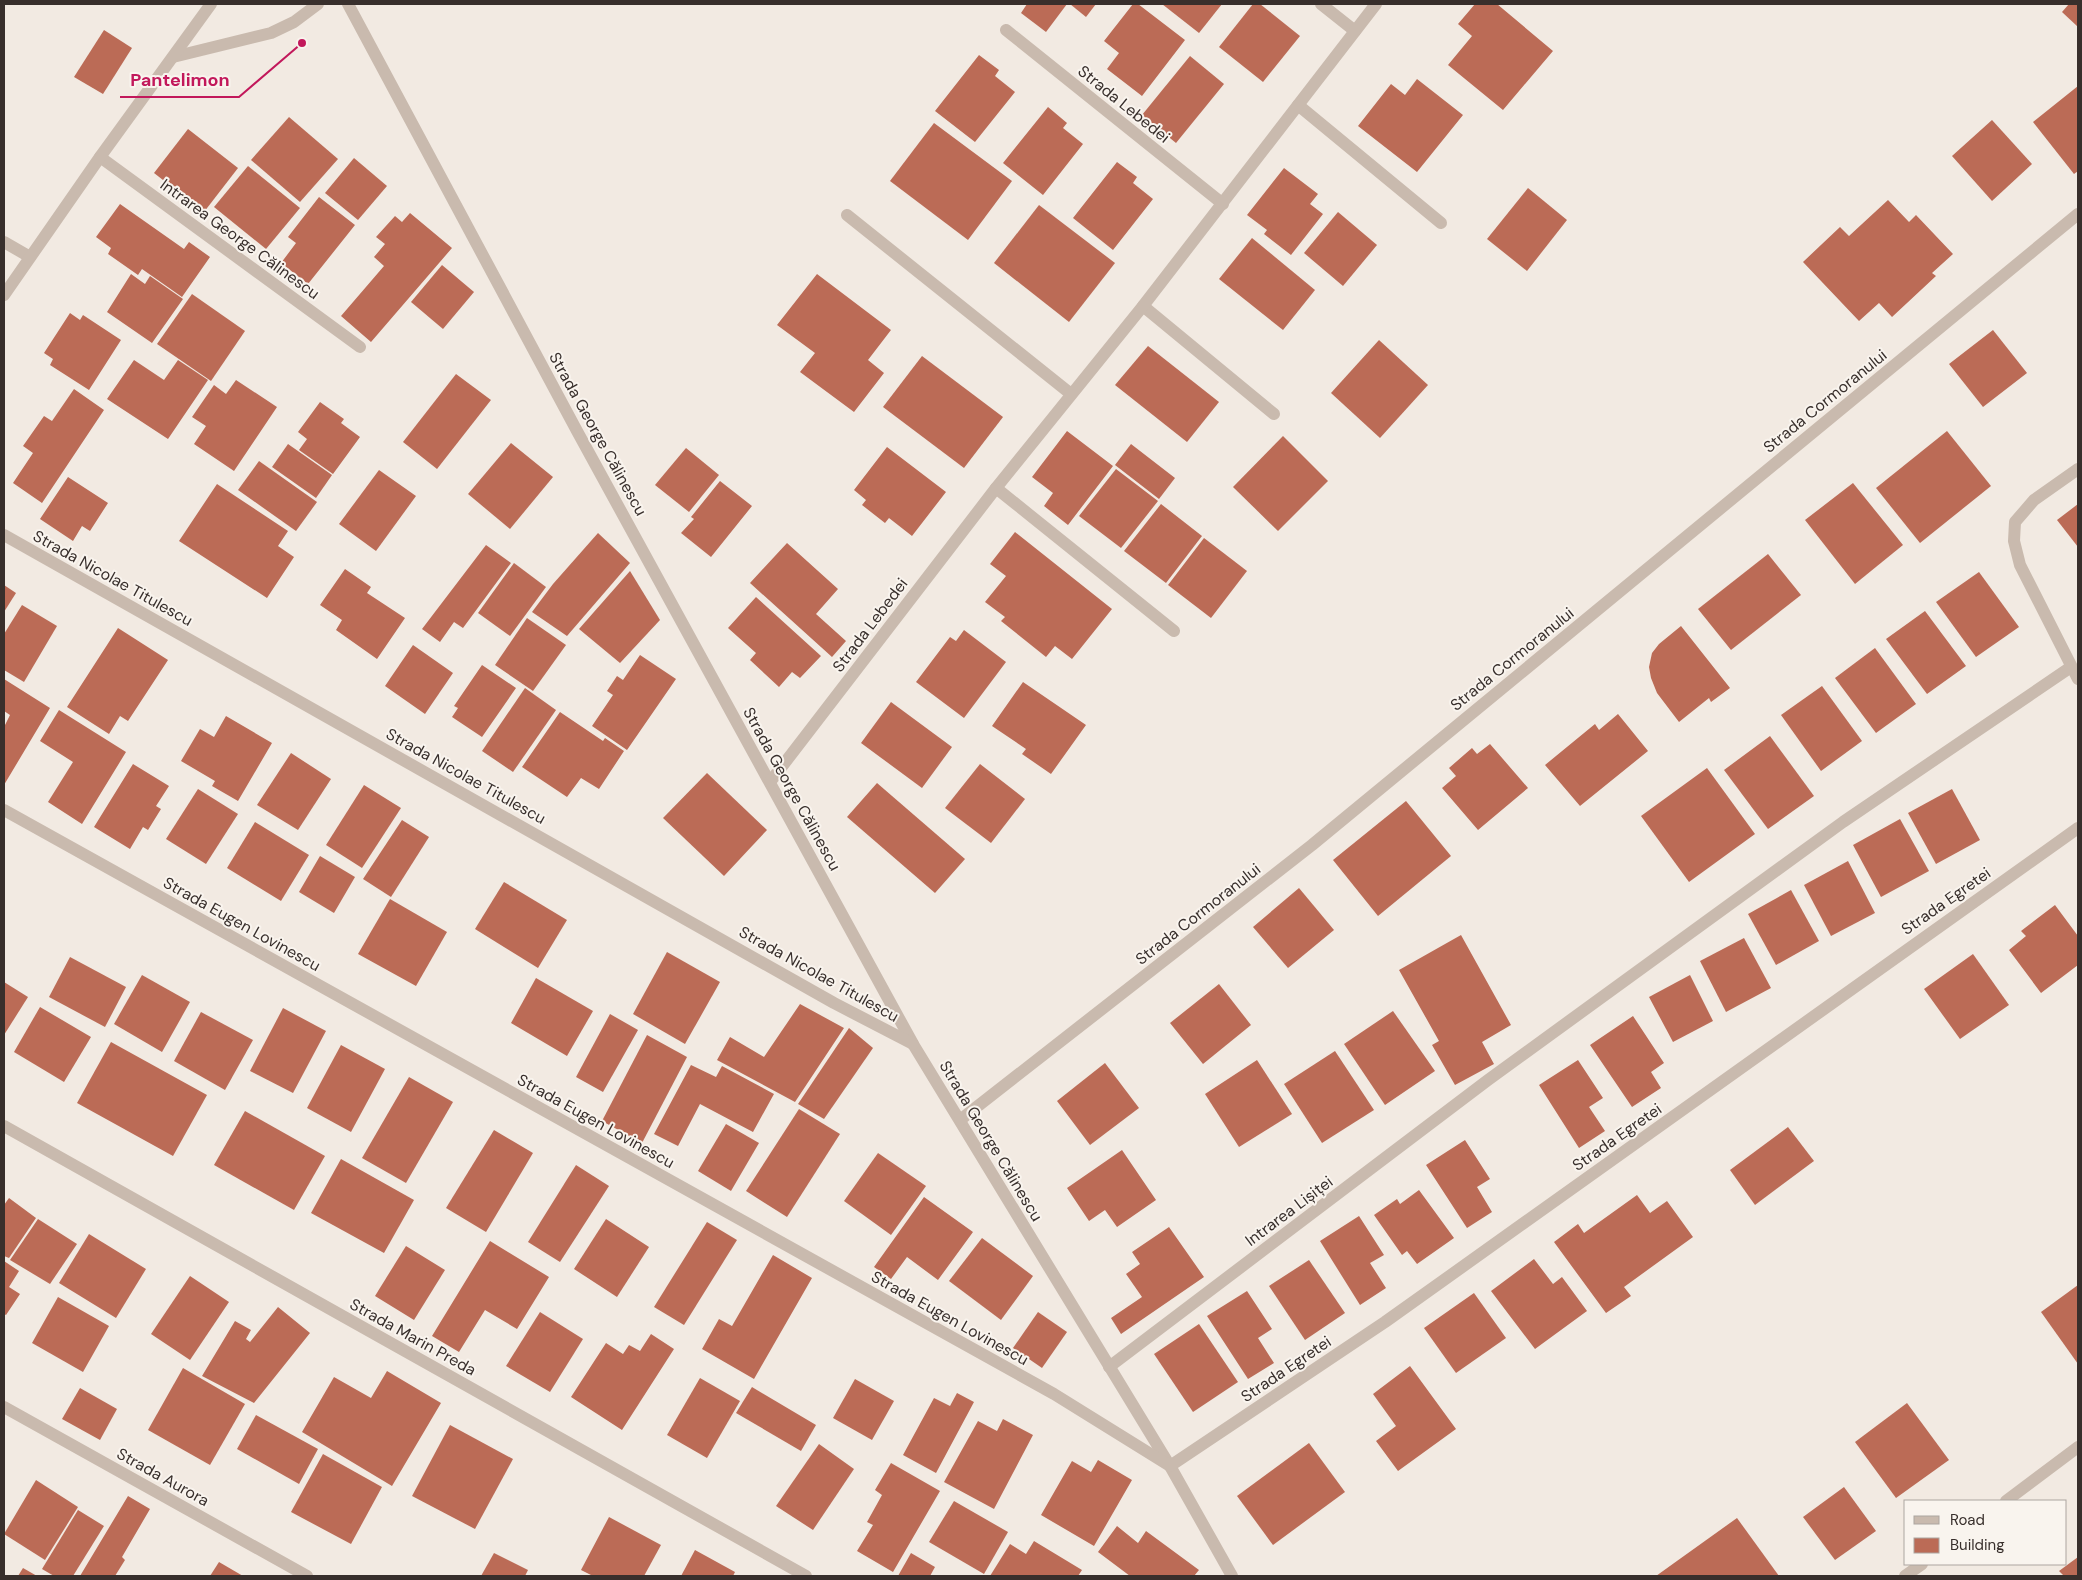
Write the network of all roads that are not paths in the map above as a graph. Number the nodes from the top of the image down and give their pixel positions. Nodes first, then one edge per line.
1 (211, 4) edge
2 (318, 4) edge
3 (348, 4) edge
4 (1321, 4) edge
5 (1376, 4) edge
6 (1006, 30) dead end
7 (1355, 31) junction
8 (173, 57) junction
9 (1298, 106) junction
10 (100, 157) junction
11 (1223, 204) junction
12 (2078, 214) edge
13 (847, 215) dead end
14 (1441, 223) dead end
15 (4, 242) edge
16 (30, 257) junction
17 (4, 295) edge
18 (1143, 306) junction
19 (360, 347) dead end
20 (1071, 394) junction
21 (1274, 414) dead end
22 (2078, 469) edge
23 (996, 488) junction
24 (4, 535) edge
25 (1174, 631) dead end
26 (2071, 667) junction
27 (2078, 680) edge
28 (770, 782) junction
29 (4, 810) edge
30 (2078, 828) edge
31 (913, 1044) junction
32 (960, 1120) junction
33 (4, 1126) edge
34 (1109, 1367) junction
35 (4, 1407) edge
36 (2078, 1447) edge
37 (1170, 1466) junction
38 (2007, 1500) edge
39 (1921, 1565) edge
40 (307, 1576) edge
41 (806, 1576) edge
42 (1232, 1576) edge
43 (1905, 1576) edge

1 - 8 street
2 - 8 street
3 - 28 street, Strada George Călinescu
4 - 7 street
5 - 7 street, Strada Lebedei
6 - 11 street, Strada Lebedei
7 - 9 street, Strada Lebedei
8 - 10 street
9 - 11 street, Strada Lebedei
9 - 14 street
10 - 16 street
10 - 19 street, Intrarea George Călinescu
11 - 18 street, Strada Lebedei
12 - 32 street, Strada Cormoranului
13 - 20 street
15 - 16 street
16 - 17 street
18 - 20 street, Strada Lebedei
18 - 21 street
20 - 23 street, Strada Lebedei
22 - 26 street
23 - 25 street
23 - 28 street, Strada Lebedei
24 - 31 street, Strada Nicolae Titulescu
26 - 27 street
26 - 34 street, Intrarea Lișiței
28 - 31 street, Strada George Călinescu
29 - 37 street, Strada Eugen Lovinescu
30 - 37 street, Strada Egretei
31 - 32 street, Strada George Călinescu
32 - 34 street, Strada George Călinescu
33 - 41 street, Strada Marin Preda
34 - 37 street, Strada George Călinescu
35 - 40 street, Strada Aurora
36 - 38 street
37 - 42 street, Strada George Călinescu
39 - 43 street

